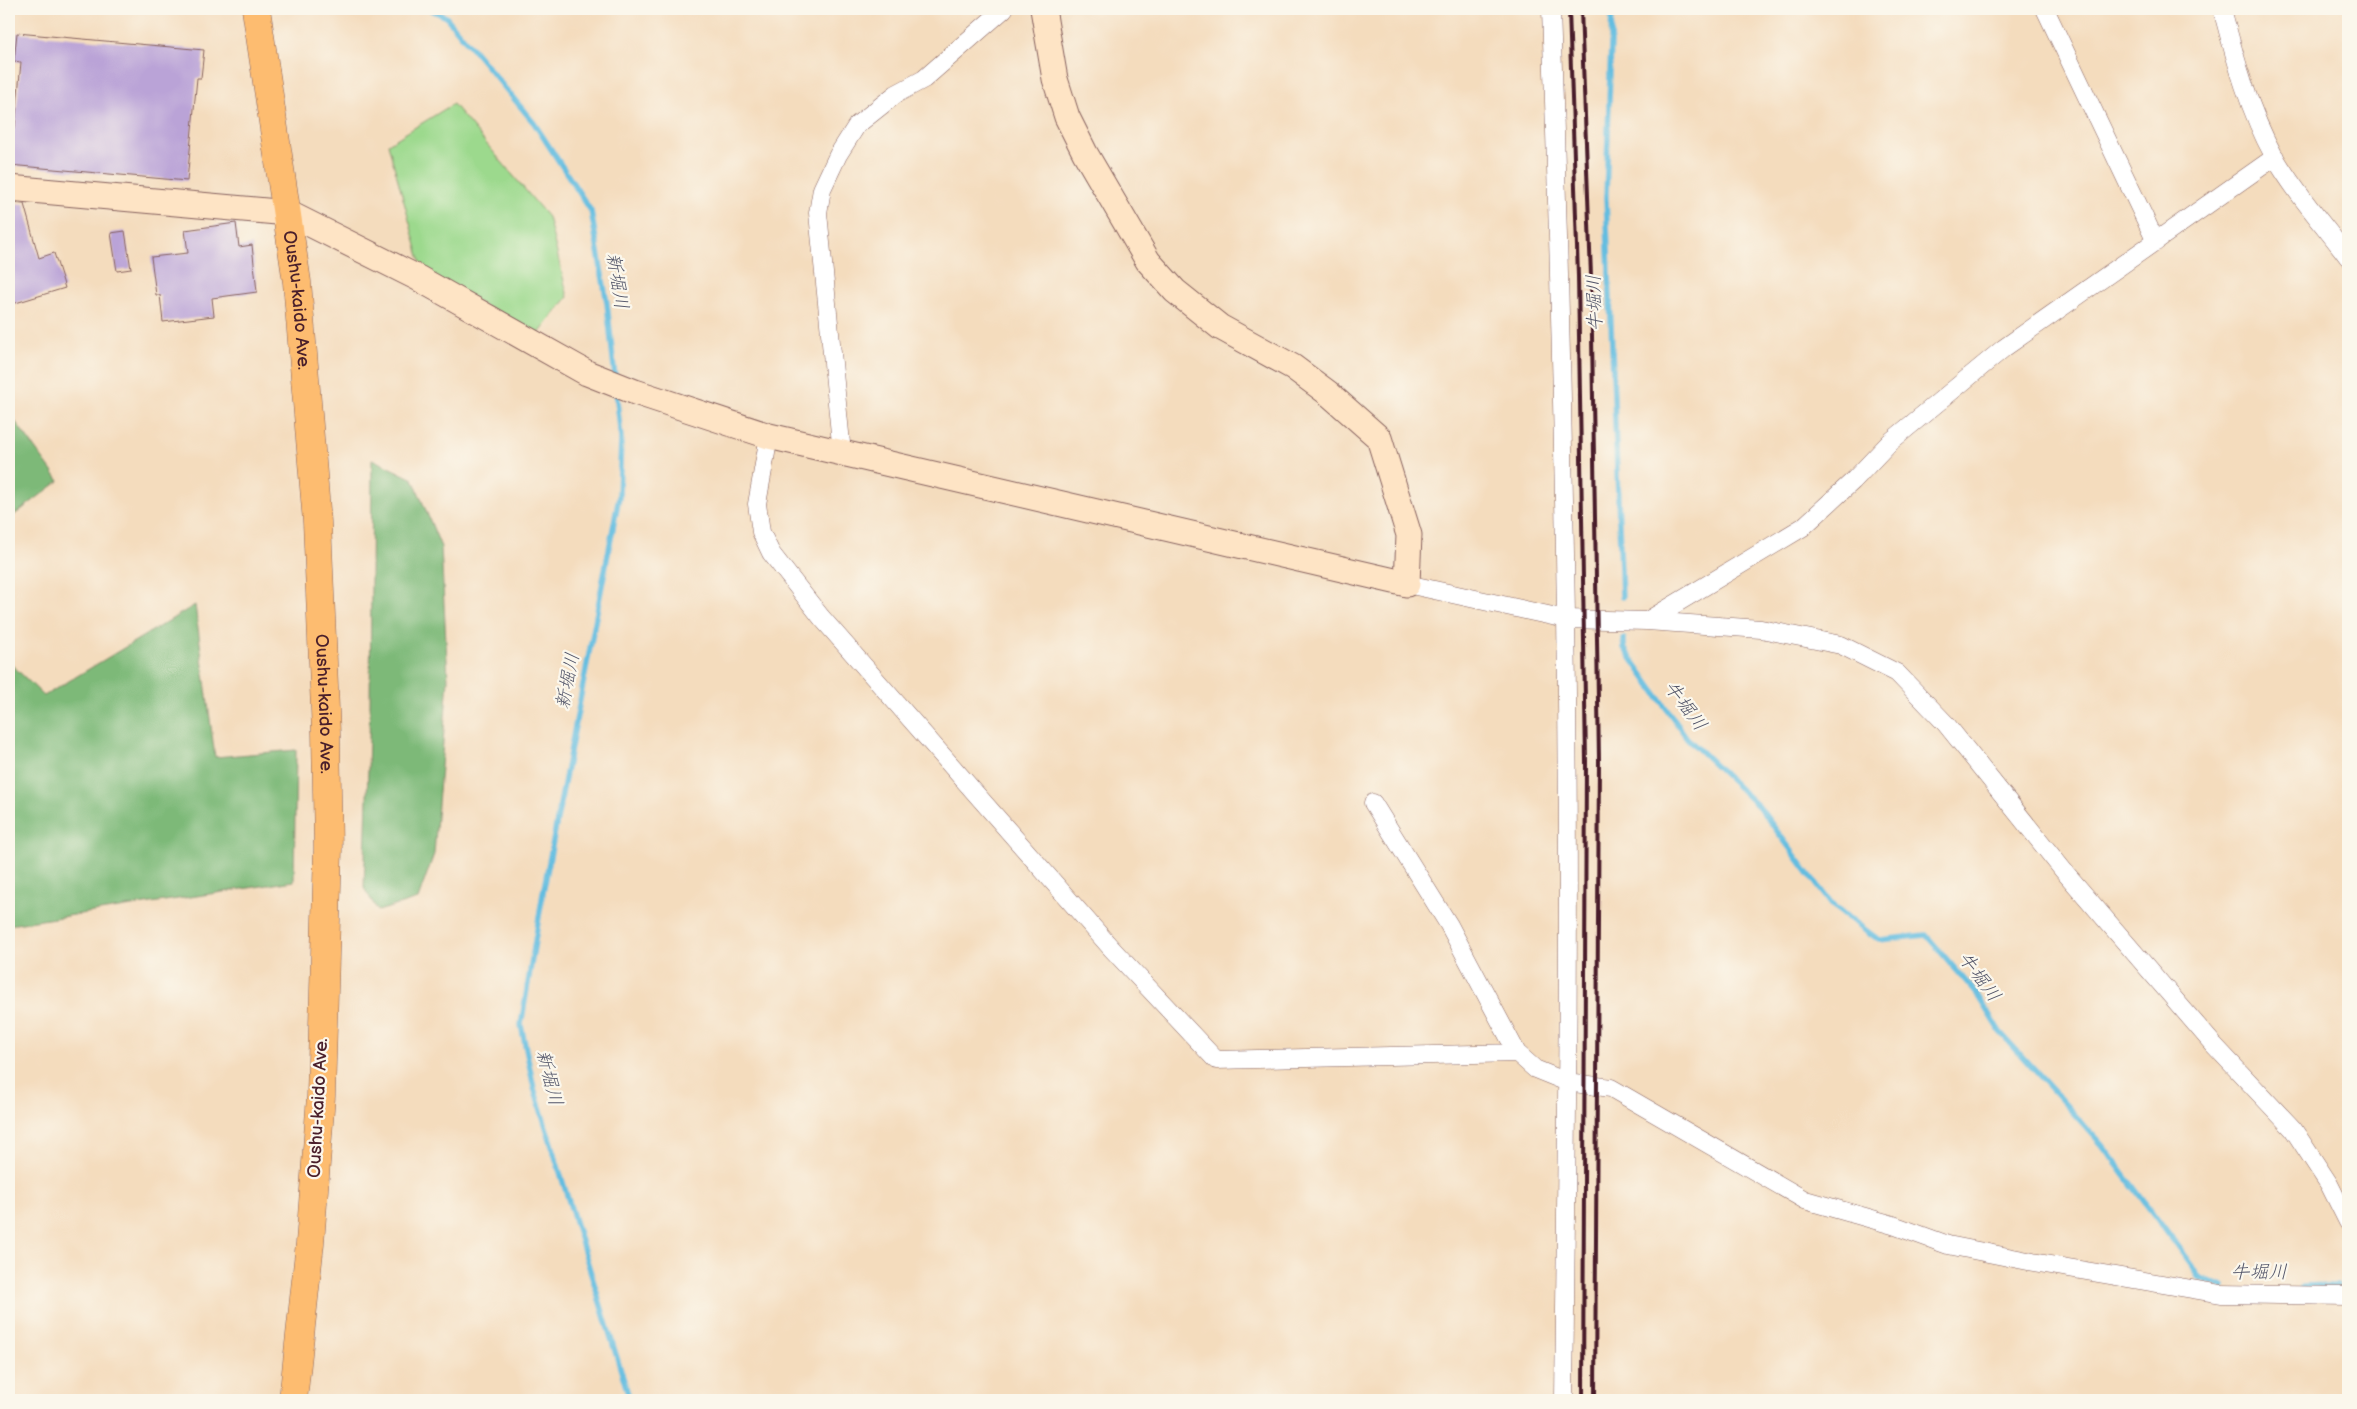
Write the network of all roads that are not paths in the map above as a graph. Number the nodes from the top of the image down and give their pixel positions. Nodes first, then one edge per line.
1 (256, 9) edge
2 (1004, 9) edge
3 (1043, 9) edge
4 (1551, 9) edge
5 (2045, 9) edge
6 (2222, 9) edge
7 (2275, 156) junction
8 (9, 188) edge
9 (288, 213) junction
10 (2156, 242) junction
11 (2348, 257) edge
12 (769, 436) junction
13 (842, 453) junction
14 (1407, 584) junction
15 (1566, 619) junction
16 (1647, 622) junction
17 (1373, 803) dead end
18 (1517, 1053) junction
19 (1567, 1082) junction
20 (2348, 1222) edge
21 (2348, 1296) edge
22 (292, 1400) edge
23 (1564, 1400) edge

1 - 9 highway, Oushu-kaido Ave.
2 - 13 street
3 - 14 street
4 - 15 street
5 - 10 street
6 - 7 street
7 - 10 street
7 - 11 street
8 - 9 street
9 - 12 street
9 - 22 highway, Oushu-kaido Ave.
10 - 16 street
12 - 13 street
12 - 18 street
13 - 14 street
14 - 15 street
15 - 16 street
15 - 19 street
16 - 20 street
17 - 18 street
18 - 19 street
19 - 21 street
19 - 23 street

